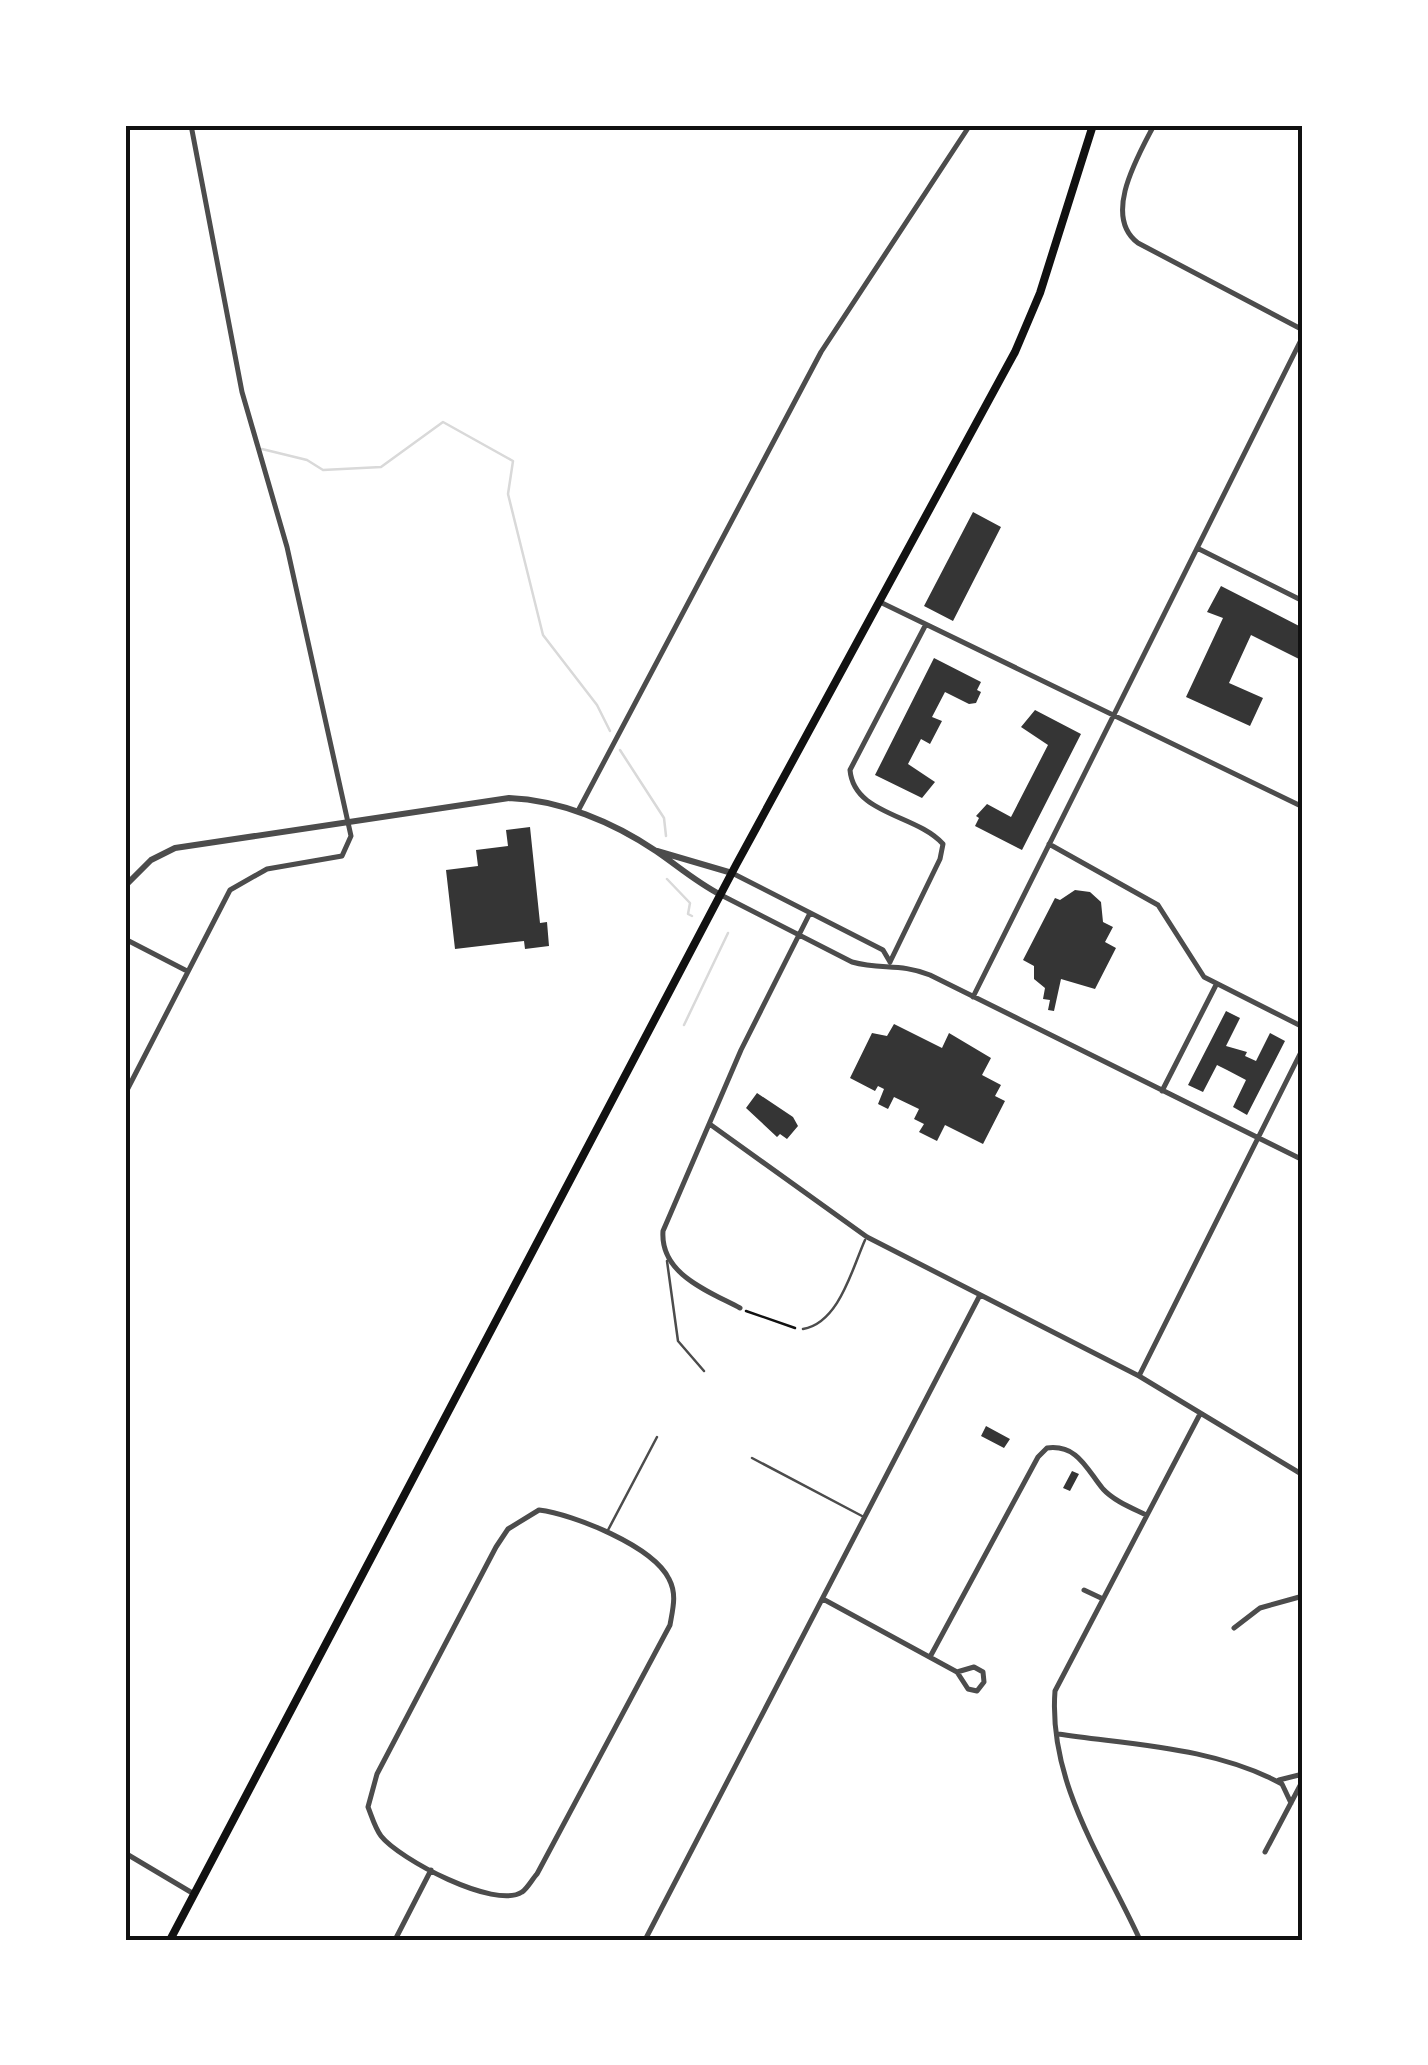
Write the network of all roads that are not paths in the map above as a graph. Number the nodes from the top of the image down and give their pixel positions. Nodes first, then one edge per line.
1 (191, 125) edge
2 (970, 125) edge
3 (1093, 125) edge
4 (1154, 125) edge
5 (1303, 333) edge
6 (1197, 548) junction
7 (1303, 601) edge
8 (880, 602) junction
9 (925, 626) junction
10 (1113, 716) junction
11 (1303, 807) edge
12 (578, 811) junction
13 (348, 821) junction
14 (1050, 844) junction
15 (655, 850) junction
16 (732, 873) junction
17 (125, 886) edge
18 (721, 895) junction
19 (810, 913) junction
20 (799, 935) junction
21 (125, 939) edge
22 (890, 962) junction
23 (187, 971) junction
24 (1216, 985) junction
25 (973, 997) junction
26 (1303, 1027) edge
27 (1303, 1048) edge
28 (1162, 1092) junction
29 (125, 1094) edge
30 (711, 1125) junction
31 (1257, 1140) junction
32 (1303, 1160) edge
33 (867, 1236) junction
34 (667, 1260) junction
35 (980, 1296) junction
36 (740, 1308) road end
37 (803, 1329) road end
38 (704, 1371) dead end
39 (1139, 1376) junction
40 (1200, 1414) junction
41 (657, 1437) dead end
42 (752, 1458) dead end
43 (1303, 1475) edge
44 (1146, 1515) junction
45 (865, 1518) junction
46 (606, 1534) junction
47 (1084, 1590) dead end
48 (1303, 1596) edge
49 (1100, 1598) junction
50 (823, 1599) junction
51 (1234, 1628) dead end
52 (930, 1657) junction
53 (958, 1672) junction
54 (1058, 1734) junction
55 (1303, 1777) edge
56 (1276, 1780) junction
57 (1291, 1803) junction
58 (1265, 1852) dead end
59 (125, 1853) edge
60 (430, 1870) junction
61 (194, 1894) junction
62 (170, 1940) edge
63 (395, 1940) edge
64 (645, 1940) edge
65 (1140, 1940) edge

1 - 13 street
2 - 12 street
3 - 8 main road
4 - 5 street
5 - 6 street
6 - 7 street
6 - 10 street
8 - 9 street
8 - 16 main road
9 - 10 street
9 - 22 street
10 - 11 street
10 - 14 street
12 - 13 street
12 - 15 street
13 - 17 street
13 - 23 street
14 - 24 street
14 - 25 street
15 - 16 street
15 - 18 street
16 - 18 main road
16 - 19 street
18 - 20 street
18 - 61 main road
19 - 20 street
19 - 22 street
20 - 22 street
20 - 30 street
21 - 23 street
22 - 25 street
23 - 29 street
24 - 26 street
24 - 28 street
25 - 28 street
27 - 31 street
28 - 31 street
30 - 33 street
30 - 34 street
31 - 32 street
31 - 39 street
33 - 35 street
33 - 37 lane
34 - 36 street
34 - 38 lane
35 - 39 street
35 - 45 street
39 - 40 street
40 - 43 street
40 - 44 street
41 - 46 lane
42 - 45 lane
44 - 49 street
44 - 52 street
45 - 50 street
46 - 60 street
46 - 60 street
47 - 49 street
48 - 51 street
49 - 54 street
50 - 52 street
50 - 64 street
52 - 53 street
53 - 53 street
54 - 56 street
54 - 65 street
55 - 56 street
55 - 57 street
56 - 57 street
57 - 58 street
59 - 61 street
60 - 63 street
61 - 62 main road

